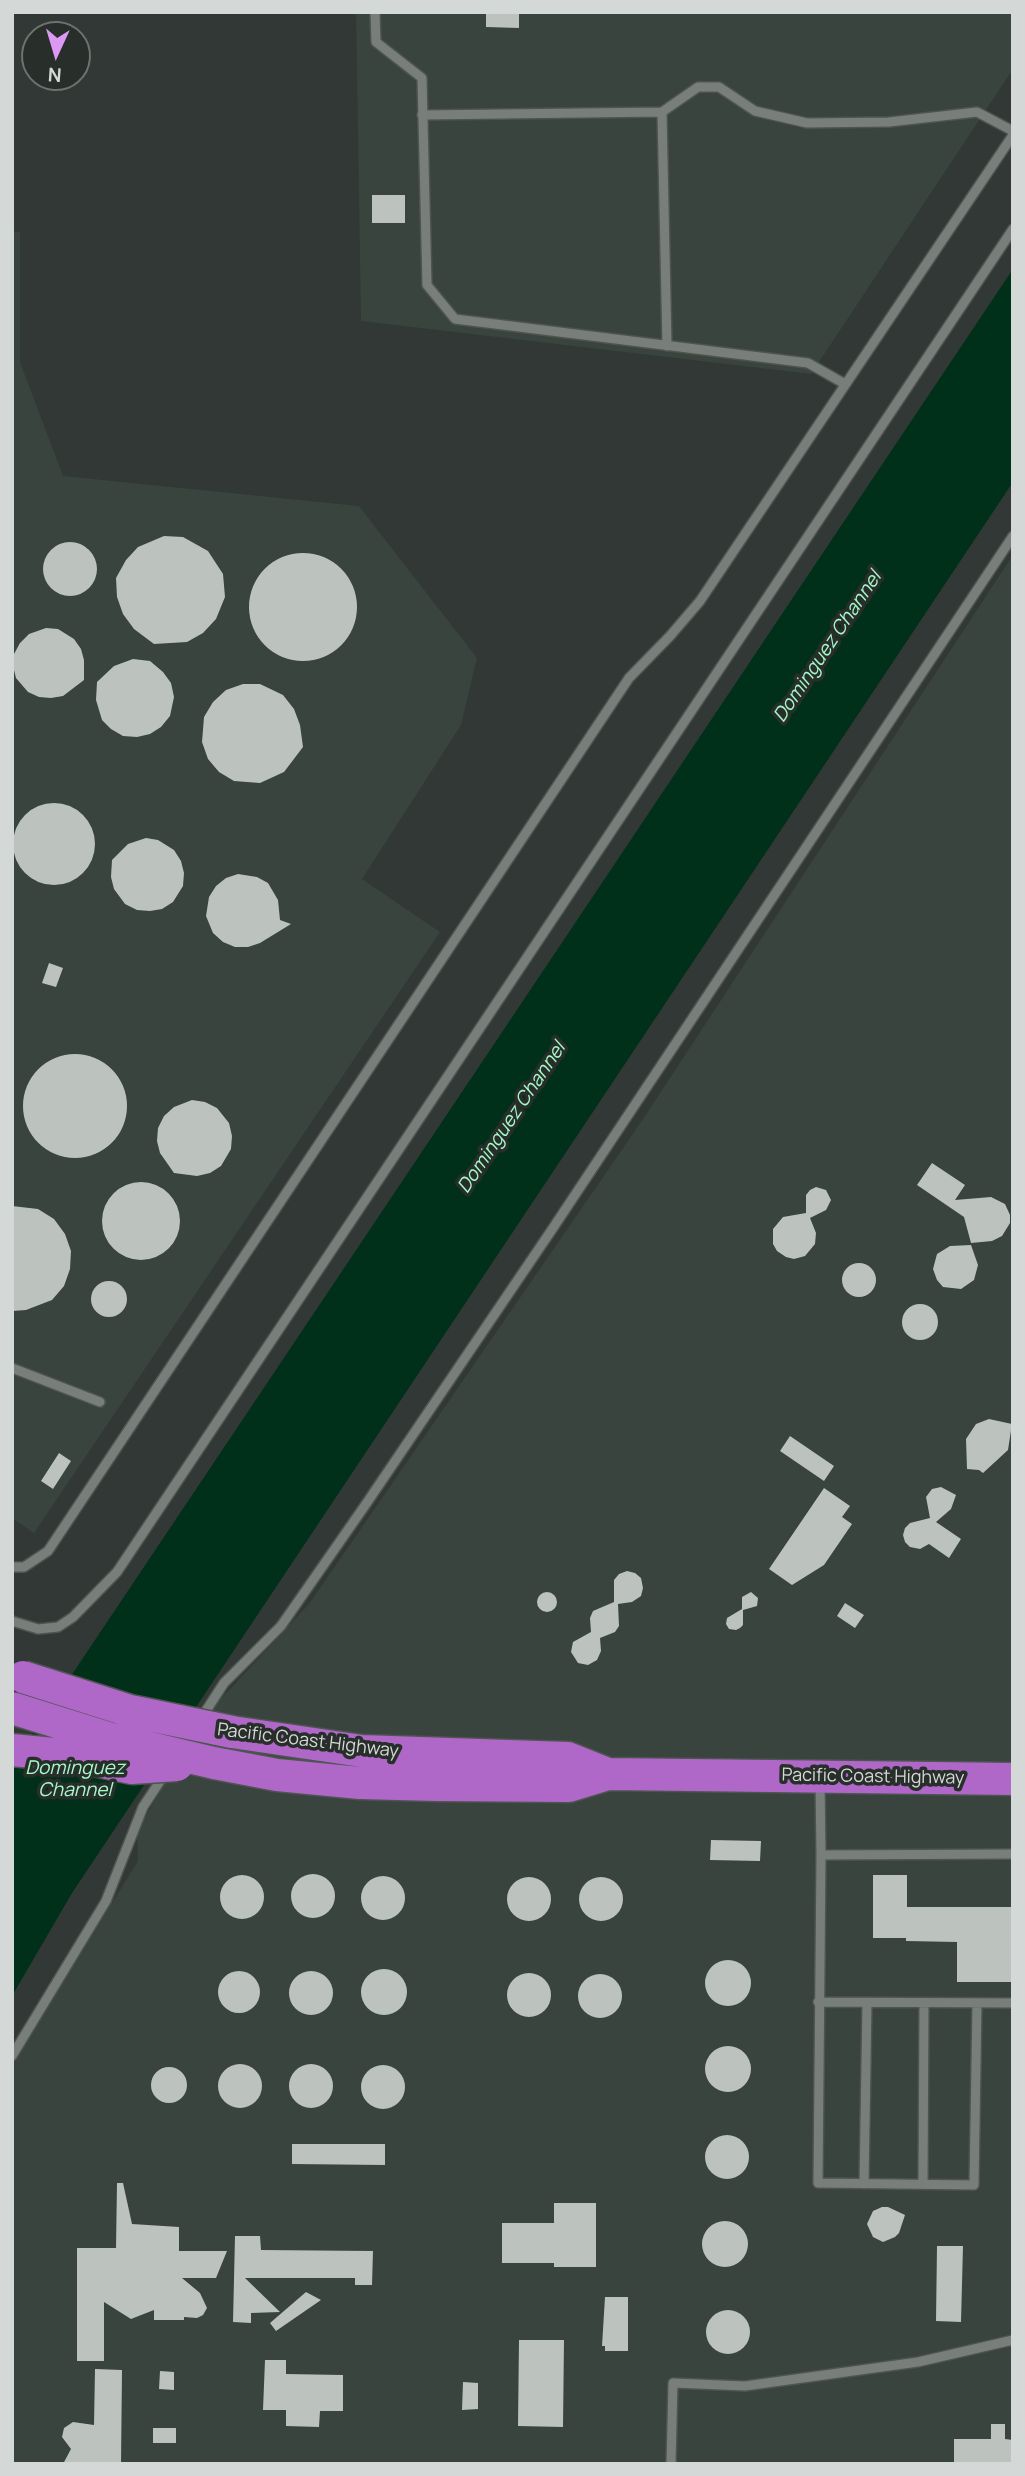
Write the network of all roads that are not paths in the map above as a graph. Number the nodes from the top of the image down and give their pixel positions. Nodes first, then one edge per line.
1 (374, 12) edge
2 (662, 112) junction
3 (422, 115) junction
4 (1013, 133) edge
5 (1013, 229) edge
6 (667, 345) junction
7 (845, 384) junction
8 (1013, 536) edge
9 (12, 1368) edge
10 (100, 1402) dead end
11 (12, 1567) edge
12 (12, 1622) edge
13 (17, 1675) edge
14 (12, 1708) edge
15 (187, 1739) dead end
16 (12, 1750) edge
17 (180, 1750) dead end
18 (214, 1763) junction
19 (436, 1770) junction
20 (820, 1777) junction
21 (1013, 1779) edge
22 (1013, 1854) edge
23 (821, 1855) junction
24 (818, 2002) junction
25 (867, 2003) junction
26 (924, 2003) junction
27 (977, 2003) junction
28 (1013, 2003) edge
29 (12, 2056) edge
30 (864, 2184) junction
31 (923, 2184) junction
32 (1013, 2340) edge
33 (671, 2464) edge

1 - 3 lane
2 - 3 lane
2 - 4 lane
2 - 6 lane
3 - 6 lane
4 - 7 lane
5 - 12 lane
6 - 7 lane
7 - 11 lane
8 - 15 lane
9 - 10 lane
13 - 19 highway, Pacific Coast Highway, bridge
14 - 18 highway, Pacific Coast Highway, bridge
16 - 18 highway, bridge
17 - 29 lane
18 - 19 highway, Pacific Coast Highway
19 - 20 highway, Pacific Coast Highway
20 - 21 highway, Pacific Coast Highway
20 - 23 lane
22 - 23 lane
23 - 24 lane
24 - 25 lane
24 - 30 lane
25 - 26 lane
25 - 30 lane
26 - 27 lane
26 - 31 lane
27 - 28 lane
27 - 31 lane
30 - 31 lane
32 - 33 lane

